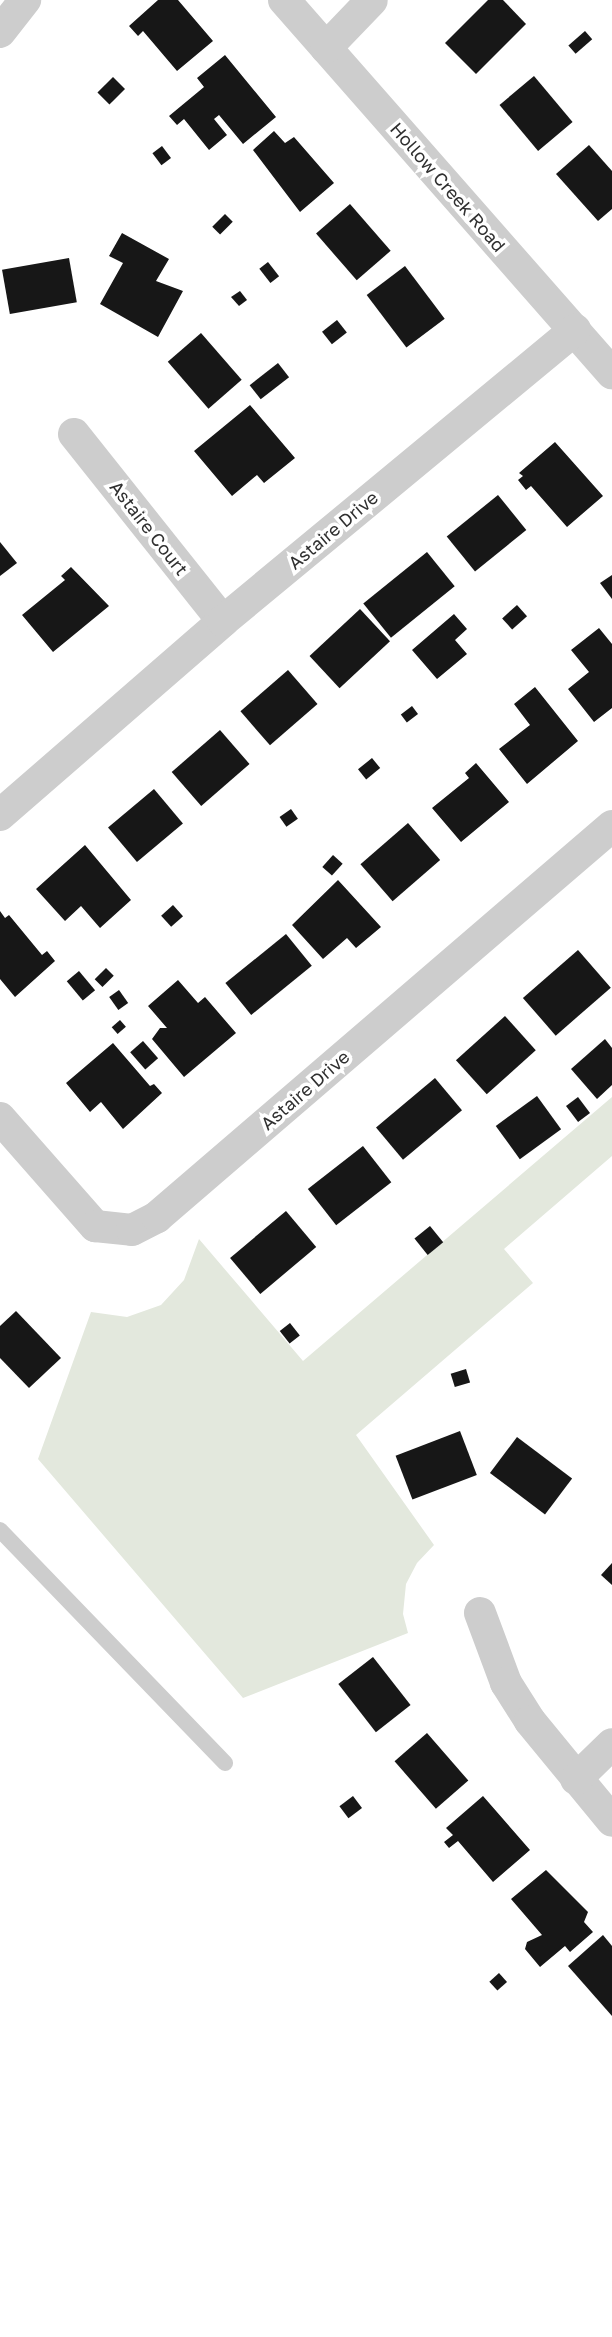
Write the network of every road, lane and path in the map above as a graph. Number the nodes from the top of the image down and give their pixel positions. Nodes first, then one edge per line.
1 (284, 0) edge
2 (373, 0) edge
3 (23, 1) edge
4 (0, 32) edge
5 (326, 48) junction
6 (575, 330) junction
7 (612, 374) edge
8 (74, 434) dead end
9 (223, 621) junction
10 (0, 816) edge
11 (612, 825) edge
12 (0, 1118) edge
13 (0, 1530) edge
14 (480, 1613) dead end
15 (612, 1744) edge
16 (225, 1763) dead end
17 (576, 1779) junction
18 (612, 1821) edge

1 - 5 street, Hollow Creek Road
2 - 5 street
3 - 4 street
5 - 6 street, Hollow Creek Road
6 - 7 street, Hollow Creek Road
6 - 9 street, Astaire Drive
8 - 9 street, Astaire Court
9 - 10 street, Astaire Drive
11 - 12 street, Astaire Drive
13 - 16 lane
14 - 17 street
15 - 17 street
17 - 18 street

